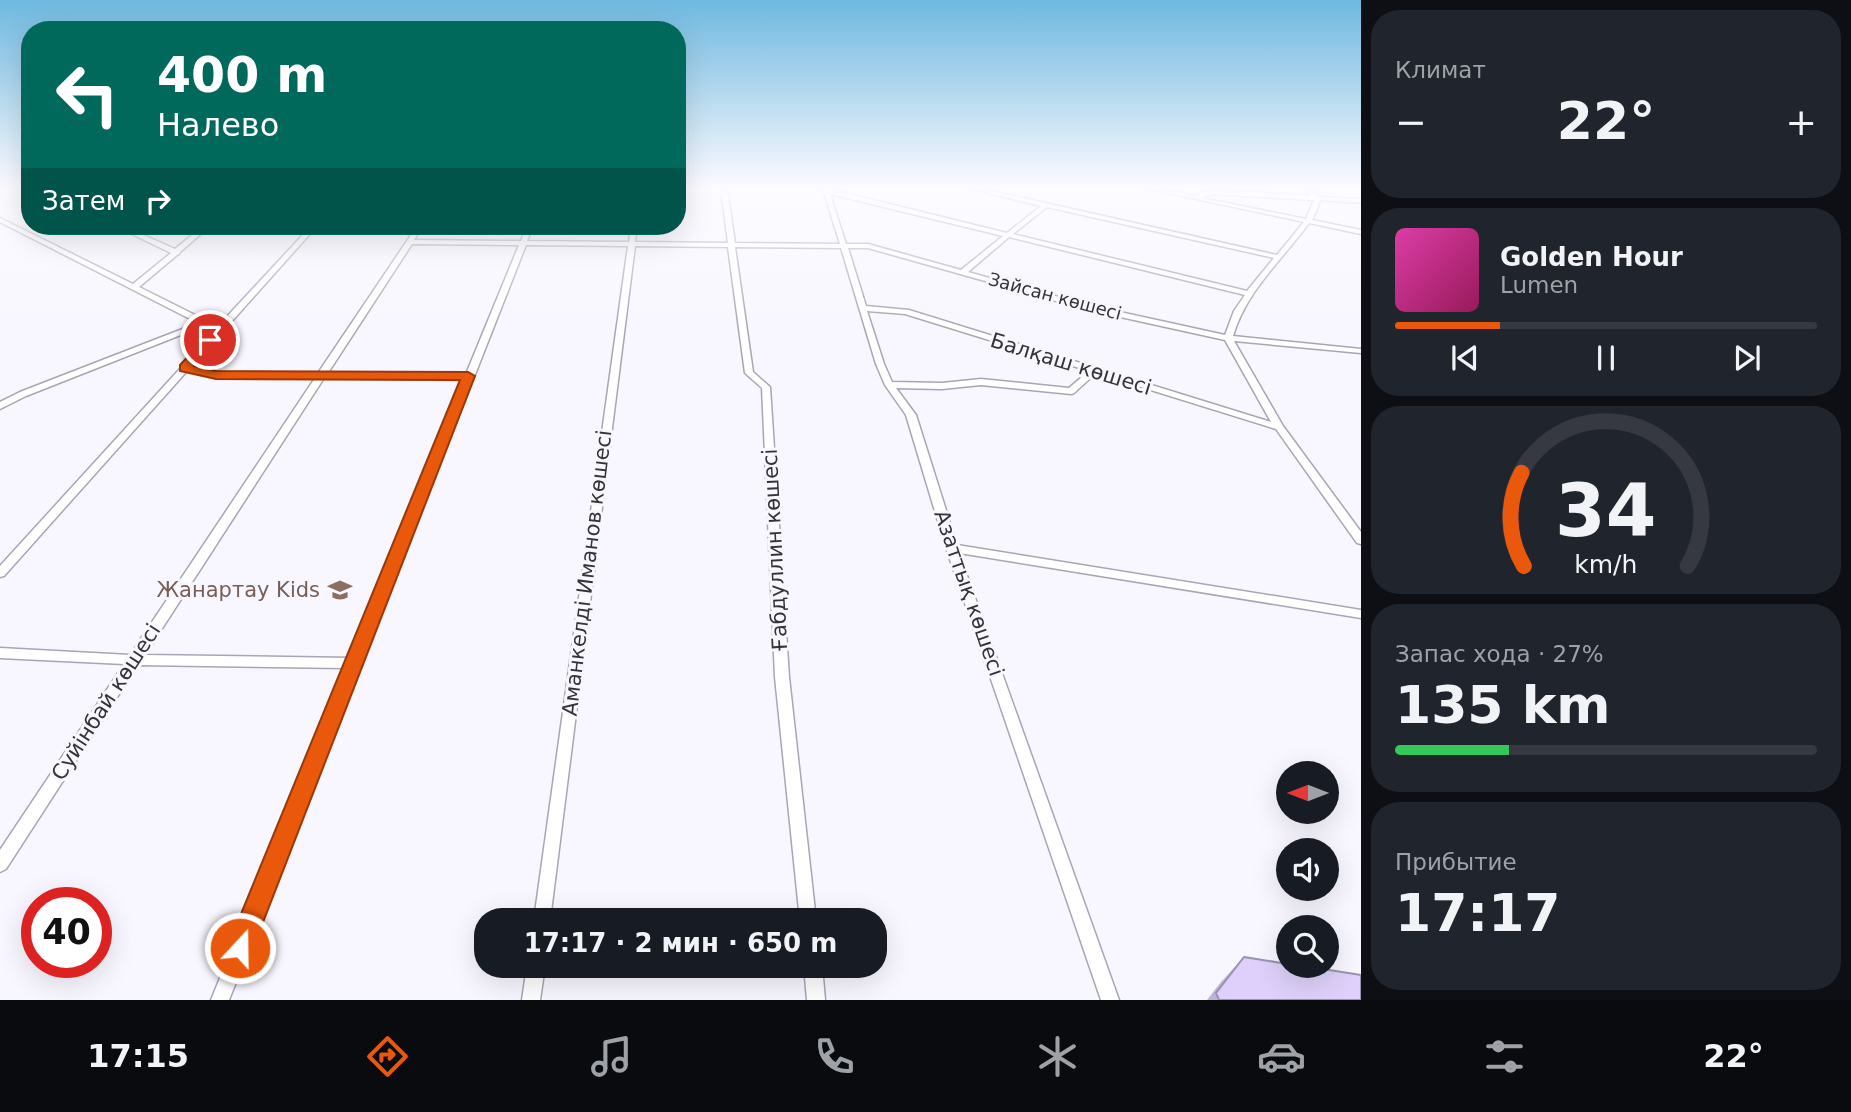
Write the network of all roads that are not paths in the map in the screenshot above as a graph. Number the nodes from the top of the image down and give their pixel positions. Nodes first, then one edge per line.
1 (31, 236) edge
2 (139, 236) edge
3 (196, 236) edge
4 (305, 236) edge
5 (414, 236) edge
6 (526, 236) edge
7 (632, 236) edge
8 (732, 236) edge
9 (841, 236) edge
10 (1007, 236) edge
11 (1011, 236) edge
12 (1183, 236) edge
13 (1296, 236) edge
14 (410, 242) junction
15 (523, 243) junction
16 (631, 244) junction
17 (733, 245) junction
18 (844, 246) junction
19 (177, 253) junction
20 (1279, 257) junction
21 (964, 271) junction
22 (134, 287) junction
23 (1250, 294) junction
24 (863, 308) junction
25 (205, 323) junction
26 (223, 326) junction
27 (1228, 338) junction
28 (1361, 351) edge
29 (185, 368) junction
30 (1093, 372) junction
31 (320, 375) junction
32 (468, 376) junction
33 (889, 385) junction
34 (1, 406) edge
35 (1279, 427) junction
36 (1361, 540) edge
37 (952, 548) junction
38 (0, 573) edge
39 (1361, 614) edge
40 (0, 653) edge
41 (133, 660) junction
42 (353, 663) junction
43 (0, 864) edge
44 (544, 908) edge
45 (807, 908) edge
46 (534, 978) edge
47 (814, 978) edge
48 (220, 1000) edge
49 (531, 1000) edge
50 (817, 1000) edge
51 (1110, 1000) edge

1 - 22 street
2 - 19 street
3 - 19 street
4 - 26 street
5 - 14 street, Суйінбай көшесі
6 - 15 street
7 - 16 street, Аманкелді Иманов көшесі
8 - 17 street, Ғабдуллин көшесі
9 - 18 street, Азаттық көшесі
10 - 21 street
11 - 23 street
12 - 20 street
13 - 20 street
14 - 15 street, Зайсан көшесі
14 - 31 street, Суйінбай көшесі
15 - 16 street, Зайсан көшесі
15 - 32 street
16 - 17 street, Зайсан көшесі
16 - 44 street, Аманкелді Иманов көшесі
17 - 18 street, Зайсан көшесі
17 - 45 street, Ғабдуллин көшесі
18 - 21 street, Зайсан көшесі
18 - 24 street, Азаттық көшесі
19 - 22 street
20 - 23 street
21 - 27 street, Зайсан көшесі
22 - 25 street
23 - 27 street
24 - 30 street, Балқаш көшесі
24 - 33 street, Азаттық көшесі
25 - 26 street
25 - 34 street
26 - 29 street
27 - 28 street, Зайсан көшесі
27 - 35 street
29 - 31 street
29 - 38 street
30 - 33 street
30 - 35 street, Балқаш көшесі
31 - 32 street
31 - 41 street, Суйінбай көшесі
32 - 42 street
33 - 37 street, Азаттық көшесі
35 - 36 street
37 - 39 street
37 - 51 street, Азаттық көшесі
40 - 41 street
41 - 42 street
41 - 43 street, Суйінбай көшесі
42 - 48 street
46 - 49 street
47 - 50 street

